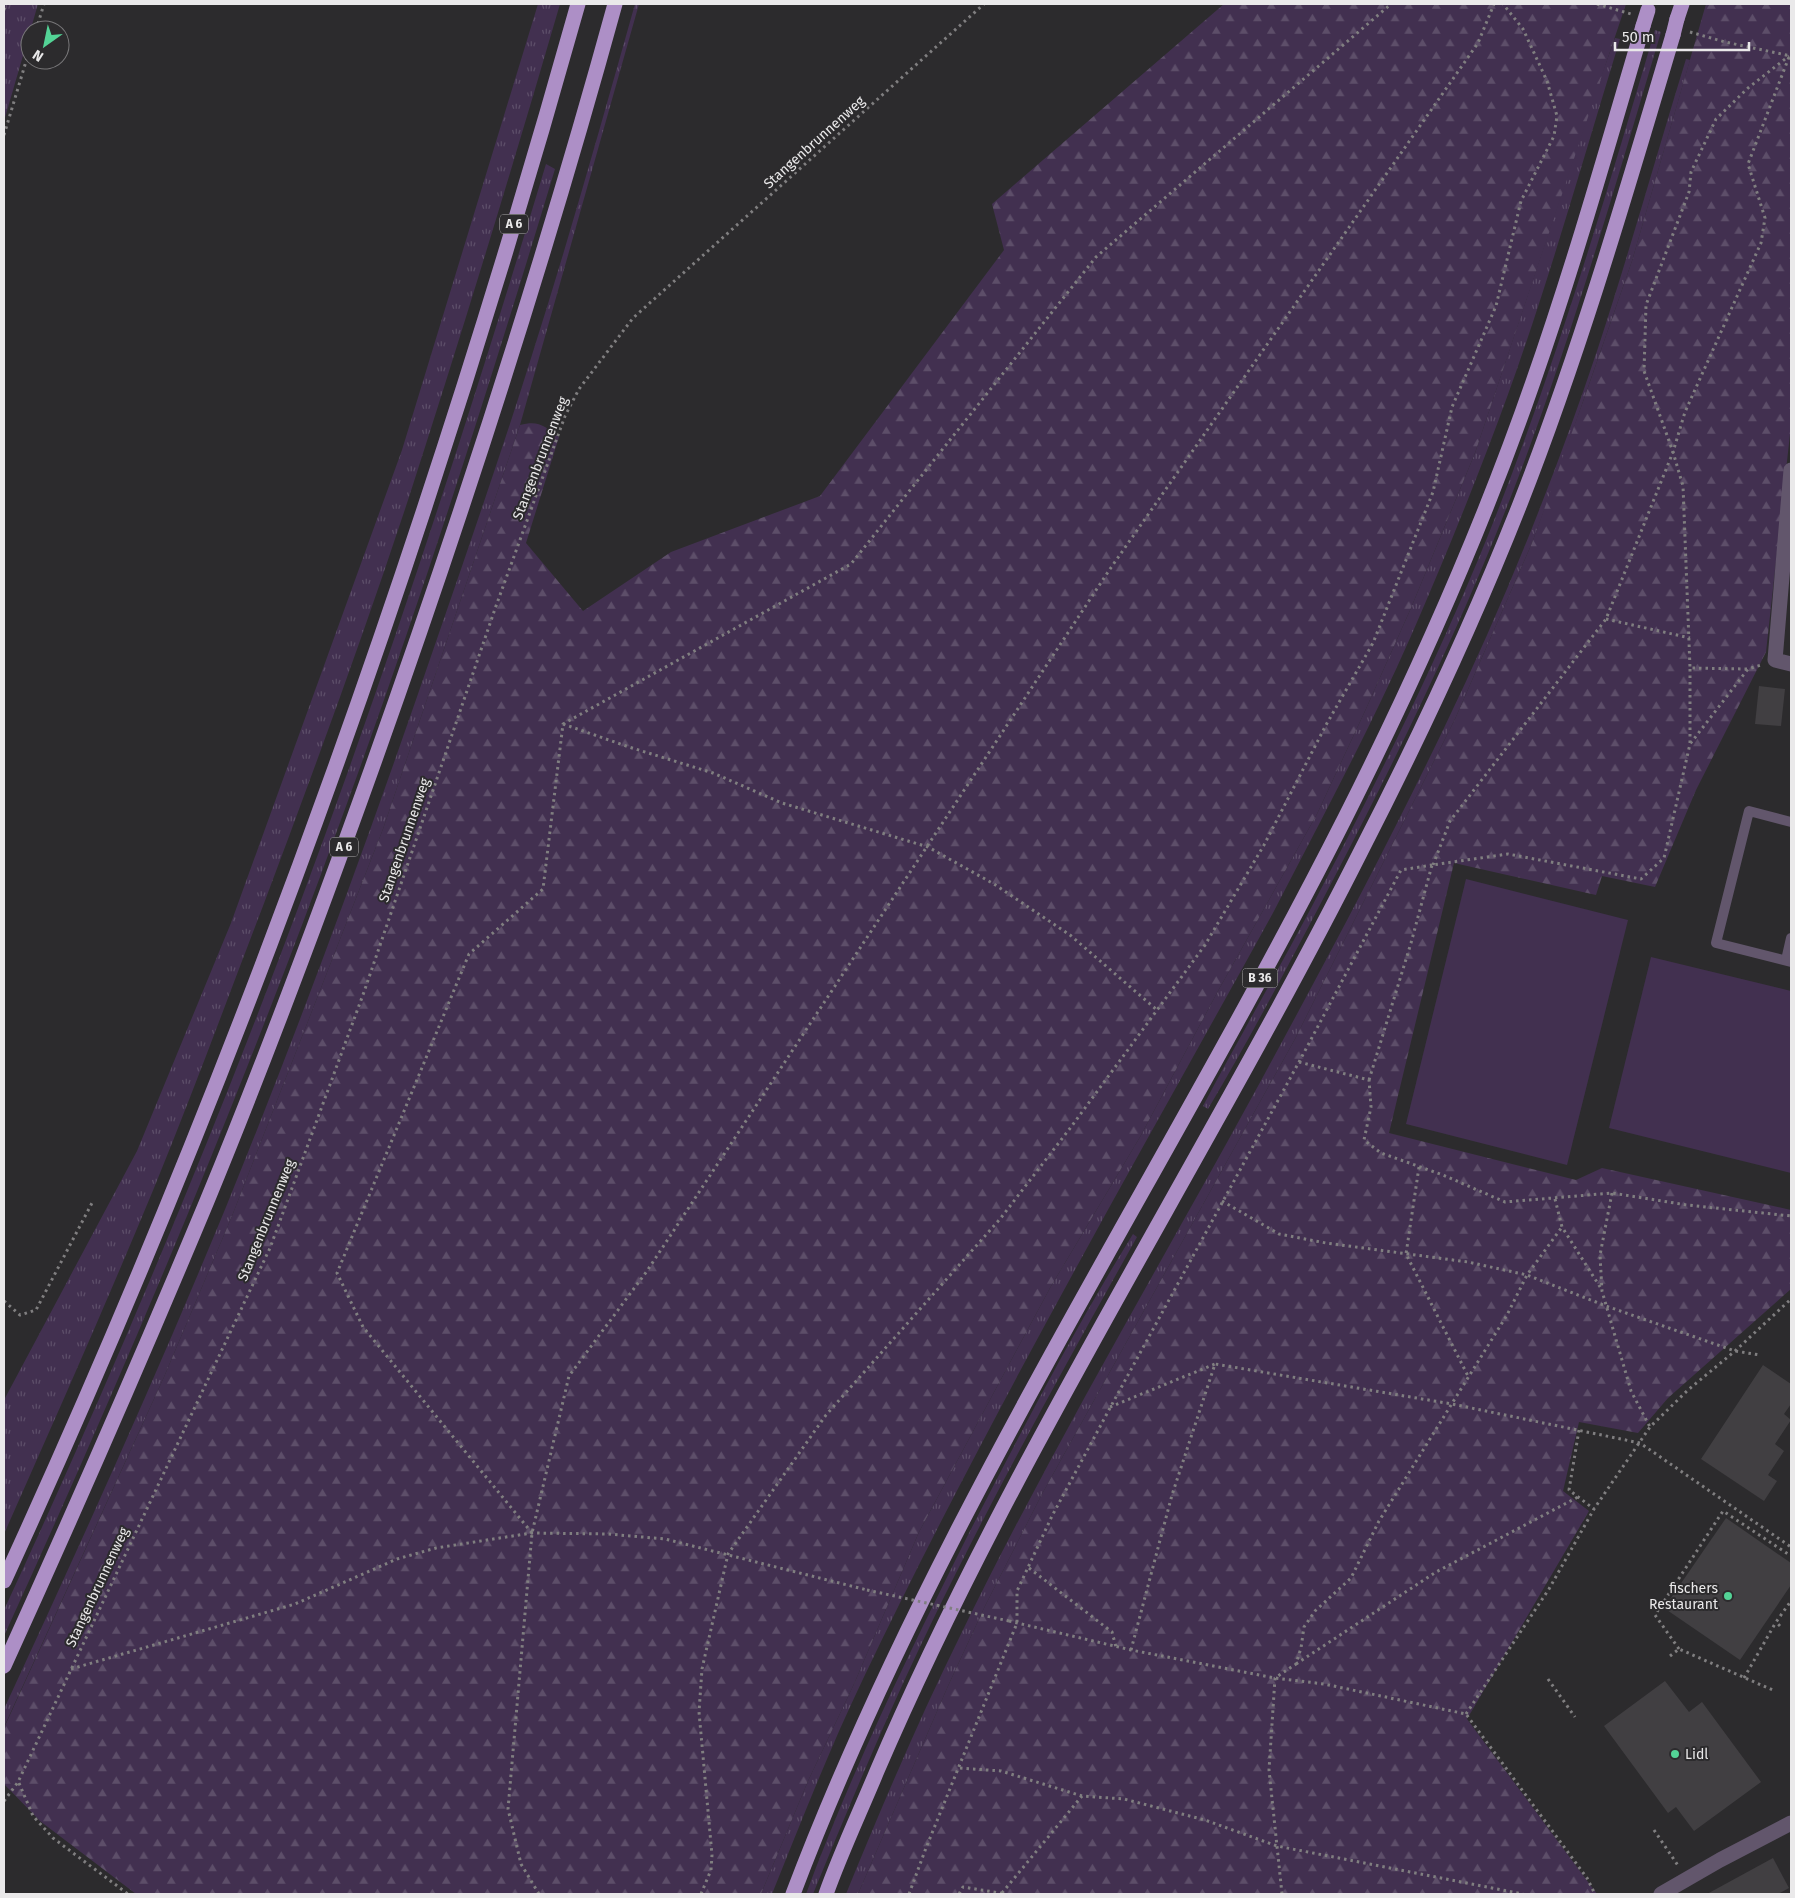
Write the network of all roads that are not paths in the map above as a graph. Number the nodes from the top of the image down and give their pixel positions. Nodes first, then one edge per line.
1 (578, 4) edge
2 (615, 4) edge
3 (1682, 4) edge
4 (1649, 7) edge
5 (1791, 470) edge
6 (1790, 488) edge
7 (1791, 664) edge
8 (1791, 822) edge
9 (1791, 938) edge
10 (1788, 961) edge
11 (4, 1581) edge
12 (4, 1666) edge
13 (1791, 1822) edge
14 (793, 1894) edge
15 (826, 1894) edge
16 (1661, 1894) edge

1 - 11 highway, A 6
2 - 12 highway, A 6
3 - 15 highway, B 36, bridge
4 - 14 highway, B 36, bridge
5 - 6 street
6 - 7 street
8 - 10 lane
9 - 10 lane
13 - 16 street

